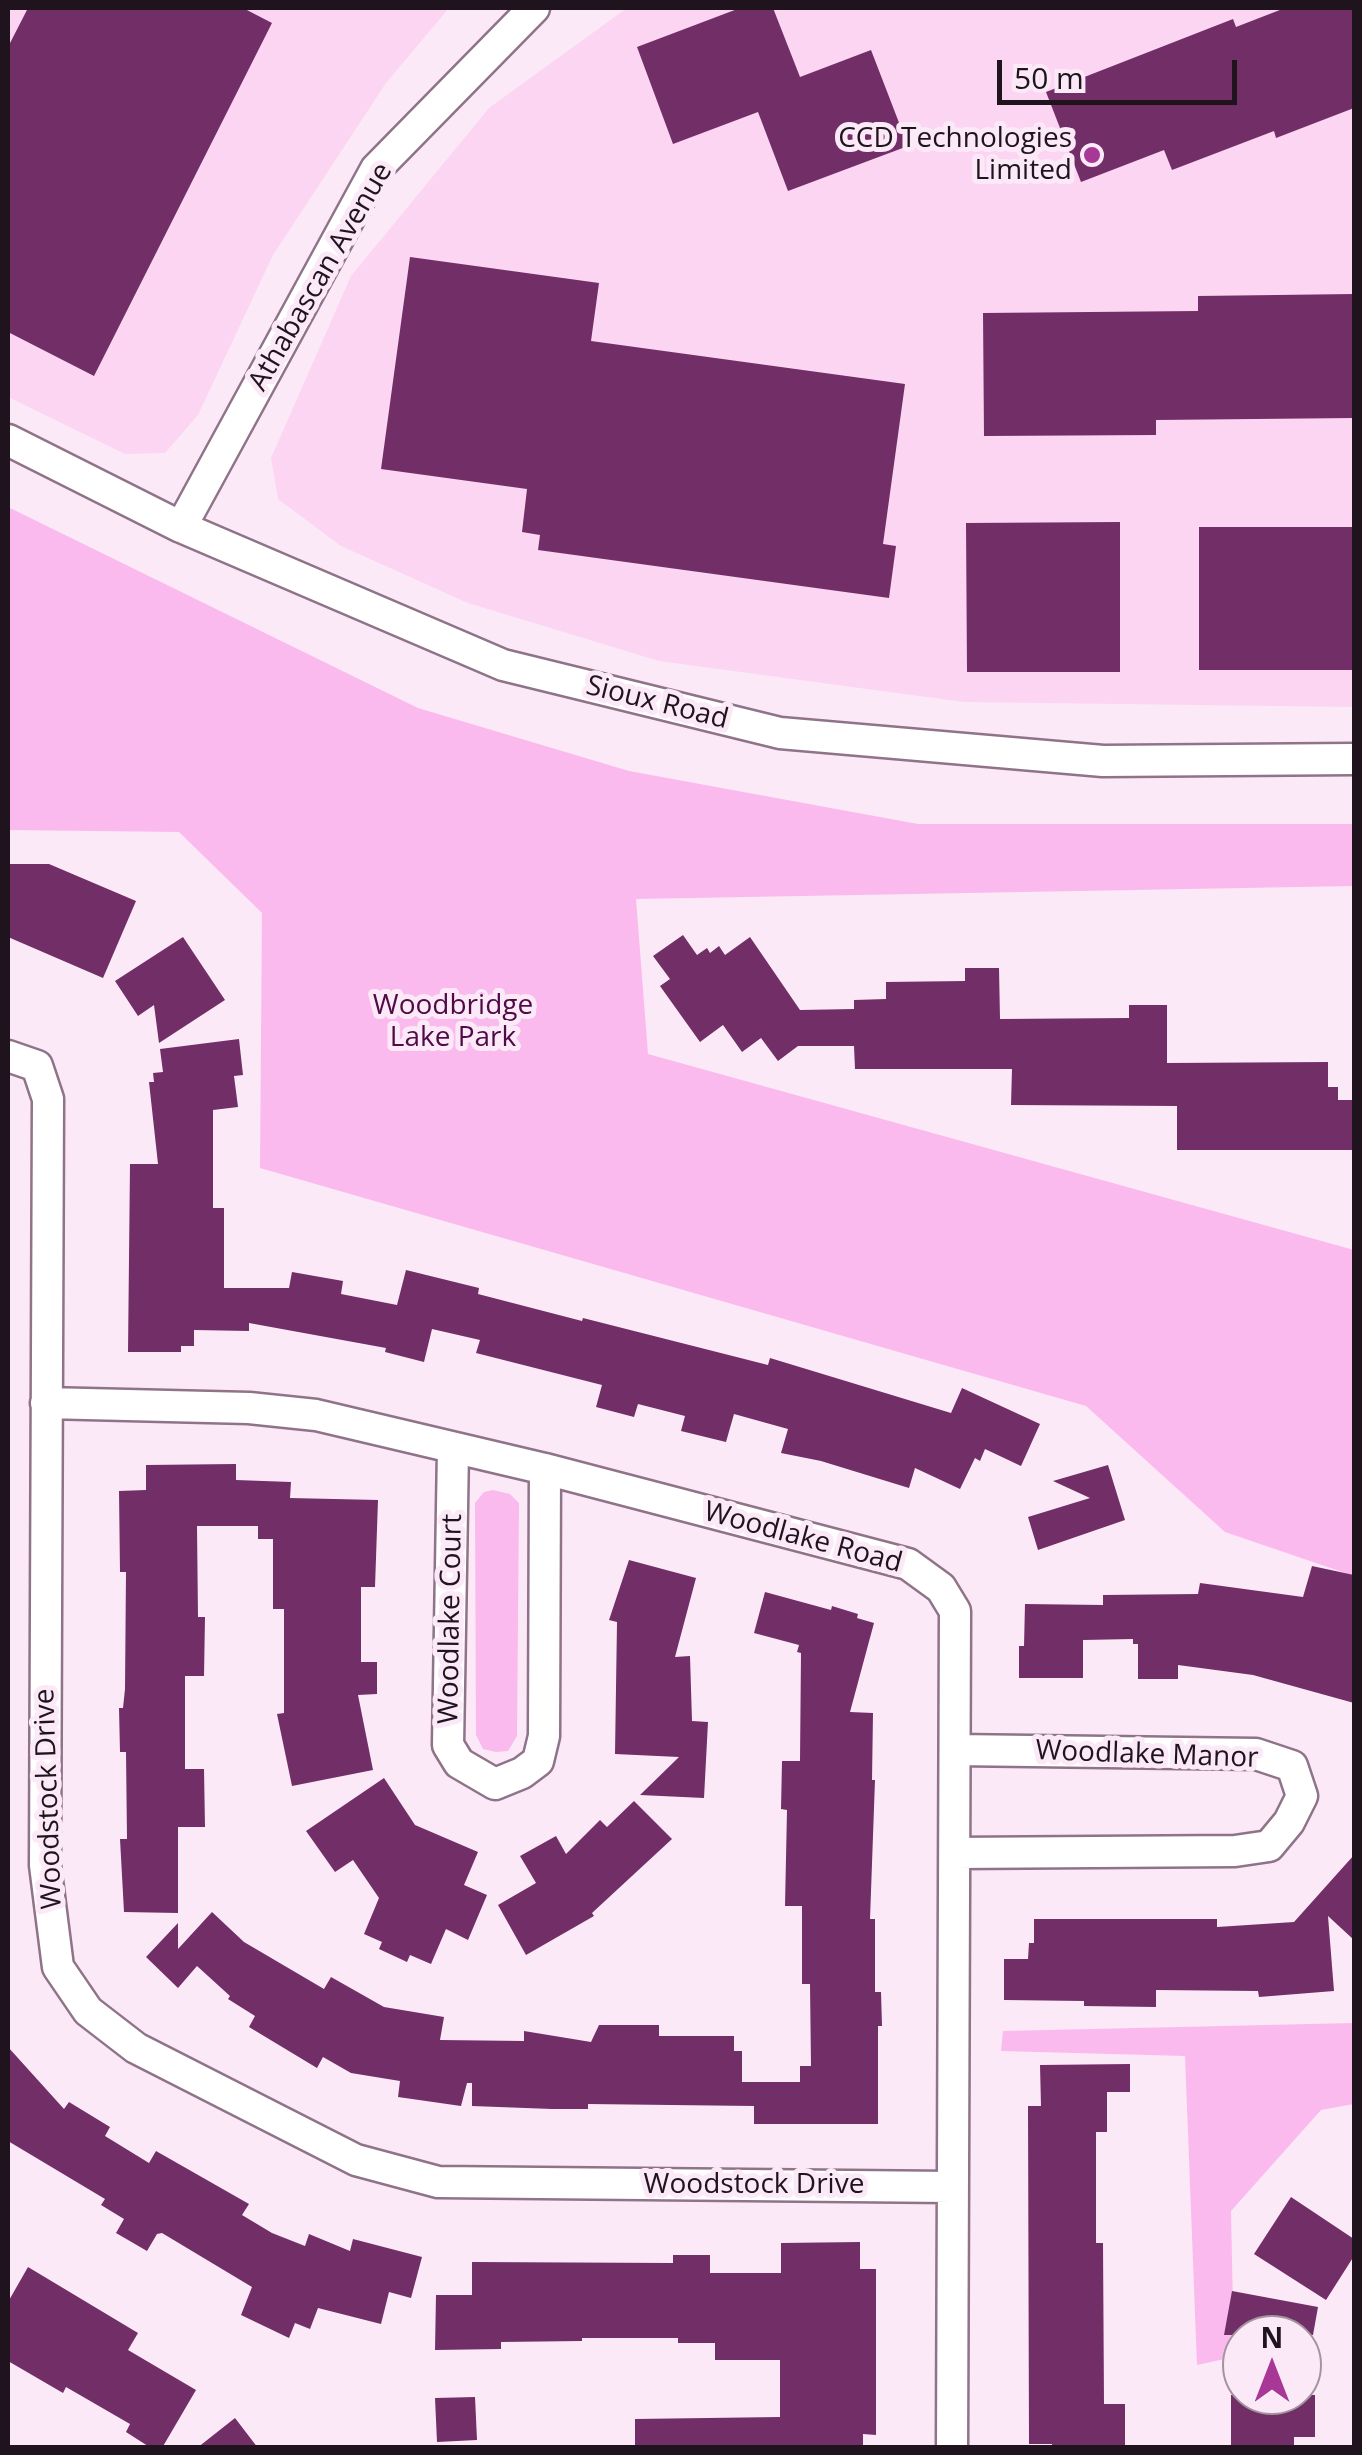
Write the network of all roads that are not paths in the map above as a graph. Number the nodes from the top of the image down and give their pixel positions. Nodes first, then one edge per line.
1 (534, 8) edge
2 (8, 440) edge
3 (181, 527) junction
4 (1354, 759) edge
5 (8, 1056) edge
6 (46, 1403) junction
7 (454, 1449) junction
8 (545, 1469) junction
9 (956, 1750) junction
10 (956, 1853) junction
11 (951, 2187) junction
12 (952, 2448) edge

1 - 3 street, Athabascan Avenue
2 - 3 street, Sioux Road
3 - 4 street, Sioux Road
5 - 6 street, Woodstock Drive
6 - 7 street, Woodlake Road
6 - 11 street, Woodstock Drive
7 - 8 street, Woodlake Road
7 - 8 street, Woodlake Court
8 - 9 street, Woodlake Road
9 - 10 street, Woodlake Road
9 - 10 street, Woodlake Manor
10 - 11 street, Woodlake Road
11 - 12 street, Woodlake Road

